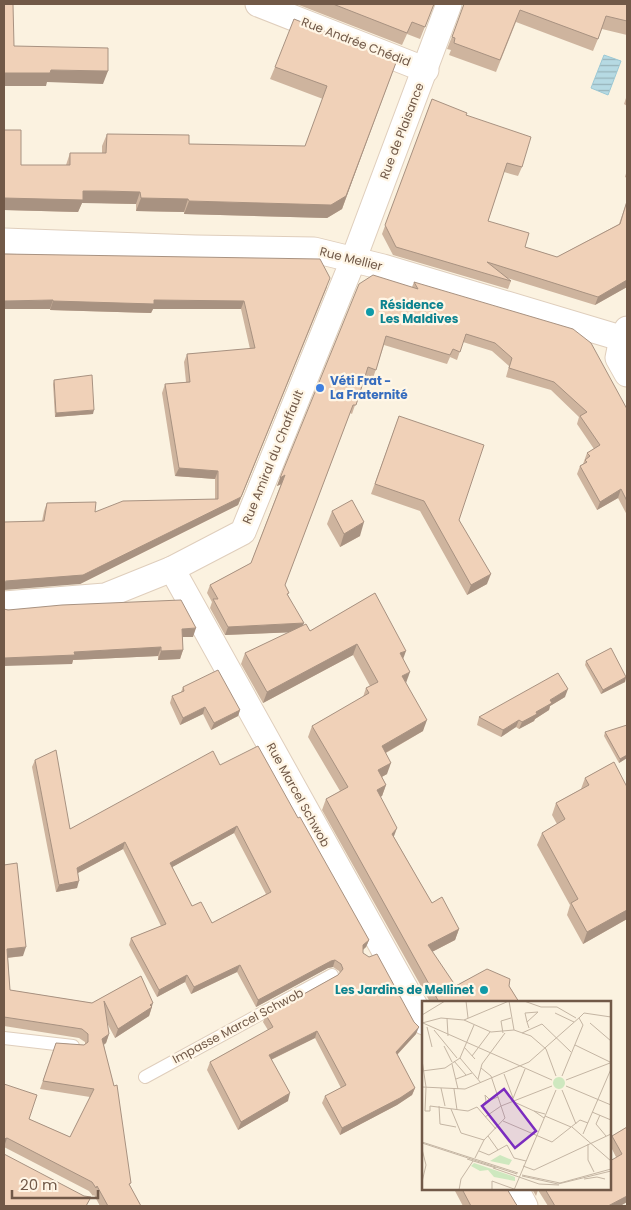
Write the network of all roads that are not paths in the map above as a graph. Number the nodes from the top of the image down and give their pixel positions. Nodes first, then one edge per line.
1 (258, 4) edge
2 (449, 4) edge
3 (426, 70) junction
4 (4, 241) edge
5 (354, 258) junction
6 (626, 336) edge
7 (627, 374) edge
8 (172, 569) junction
9 (4, 604) edge
10 (332, 975) edge
11 (422, 1019) edge
12 (4, 1038) edge
13 (78, 1046) edge
14 (145, 1077) dead end
15 (517, 1190) edge
16 (525, 1206) edge

1 - 3 street, Rue Andrée Chédid
2 - 3 street, Rue de Plaisance
3 - 5 street, Rue de Plaisance
4 - 5 street, Rue Mellier
5 - 6 street, Rue Mellier
5 - 8 street, Rue Amiral du Chaffault
6 - 7 street
8 - 9 street, Rue Amiral du Chaffault
8 - 11 street, Rue Marcel Schwob
10 - 14 lane, Impasse Marcel Schwob
12 - 13 lane
15 - 16 street

